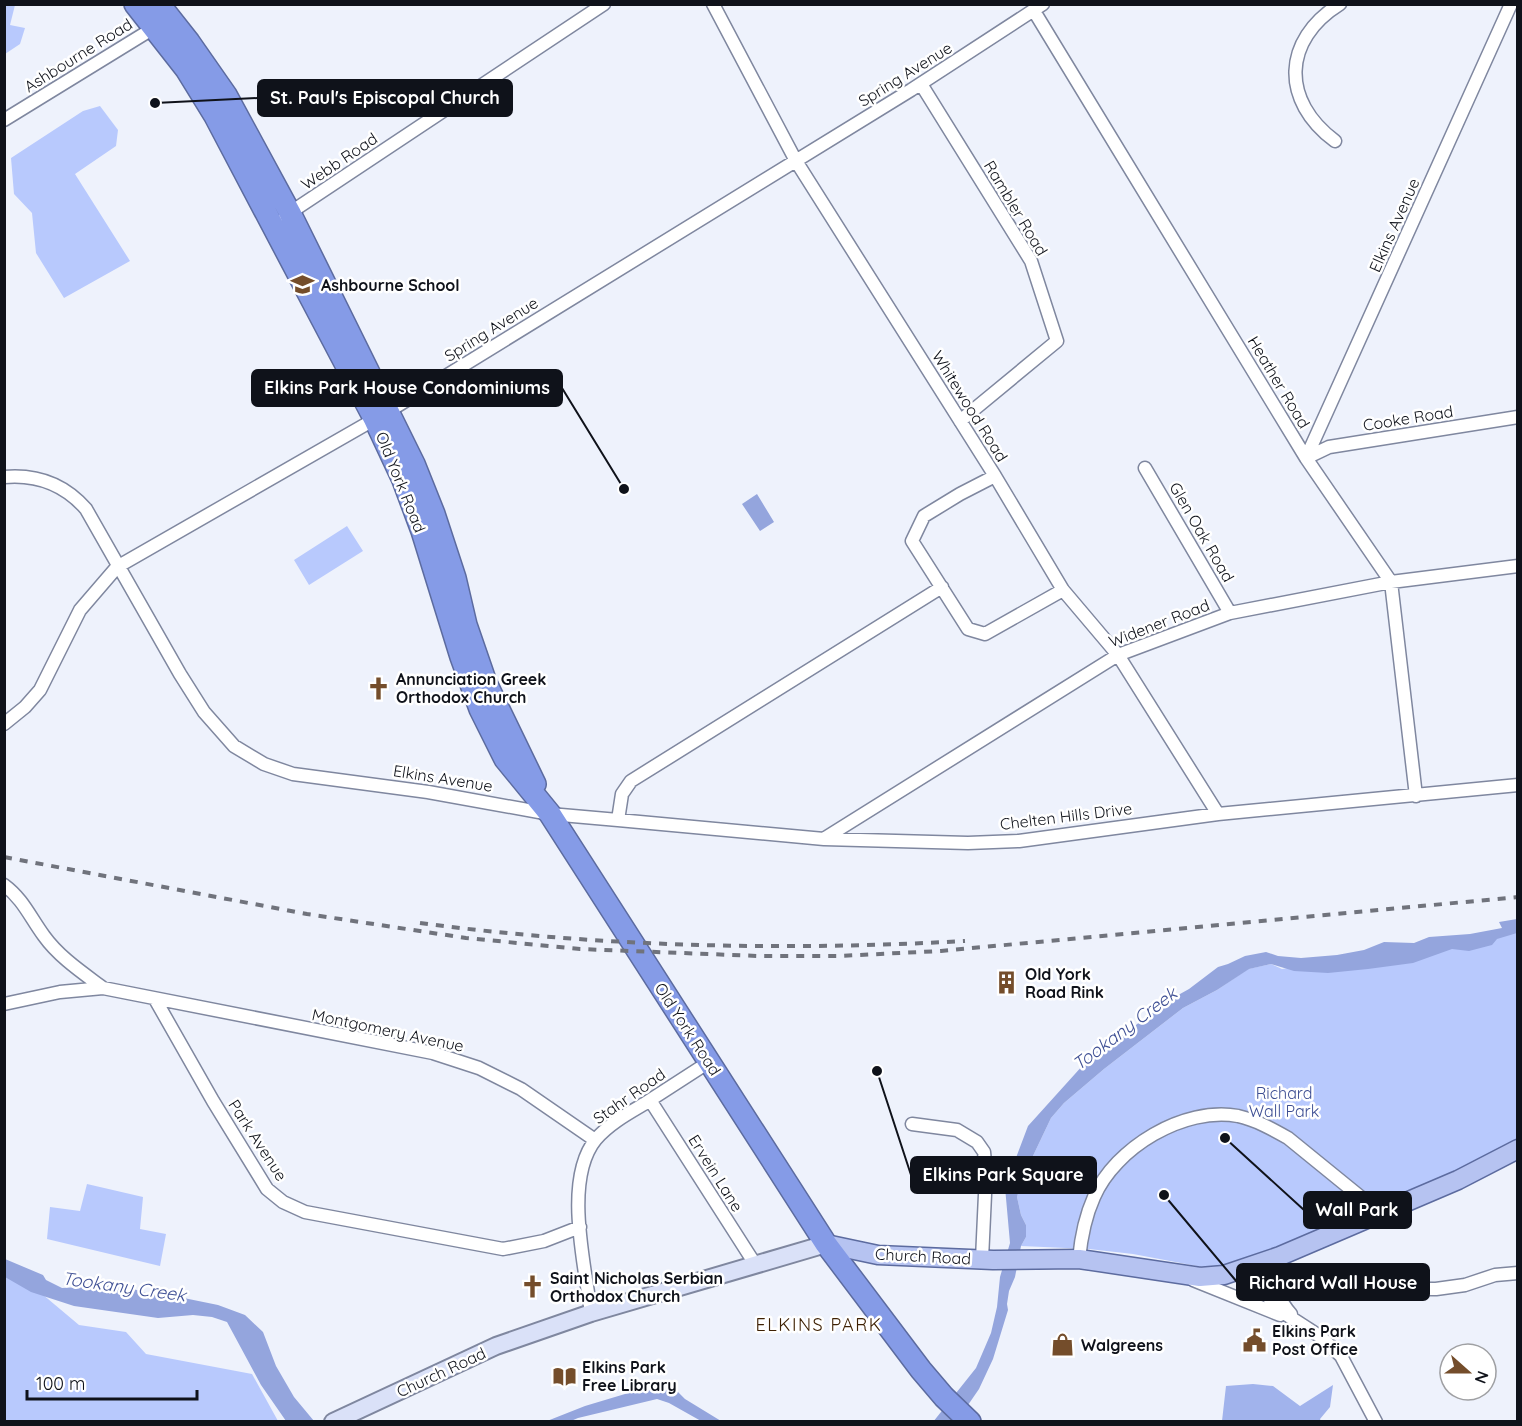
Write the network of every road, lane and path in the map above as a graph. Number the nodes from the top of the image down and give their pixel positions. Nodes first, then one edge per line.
1 (135, 4) edge
2 (604, 4) edge
3 (713, 4) edge
4 (1340, 4) edge
5 (1511, 4) edge
6 (1038, 8) edge
7 (160, 16) edge
8 (921, 84) junction
9 (4, 120) edge
10 (1335, 141) dead end
11 (796, 161) junction
12 (290, 213) junction
13 (270, 223) junction
14 (382, 415) junction
15 (1518, 417) edge
16 (960, 421) junction
17 (1306, 458) junction
18 (1145, 468) dead end
19 (995, 476) junction
20 (4, 477) edge
21 (1518, 566) edge
22 (117, 567) junction
23 (1391, 582) junction
24 (942, 587) junction
25 (1063, 590) junction
26 (1230, 614) junction
27 (1118, 655) junction
28 (4, 724) edge
29 (1518, 785) edge
30 (1416, 796) junction
31 (550, 814) junction
32 (1218, 814) junction
33 (618, 820) junction
34 (824, 839) junction
35 (4, 885) edge
36 (103, 988) junction
37 (155, 999) junction
38 (4, 1004) edge
39 (709, 1062) junction
40 (650, 1100) junction
41 (912, 1124) dead end
42 (595, 1140) junction
43 (1518, 1149) edge
44 (1379, 1212) junction
45 (580, 1227) junction
46 (826, 1244) junction
47 (988, 1259) junction
48 (1079, 1259) junction
49 (1261, 1262) junction
50 (755, 1264) junction
51 (1175, 1273) junction
52 (1518, 1273) edge
53 (1272, 1294) junction
54 (591, 1312) junction
55 (1298, 1321) junction
56 (953, 1413) edge
57 (333, 1422) edge
58 (1376, 1422) edge

1 - 7 highway, Old York Road
2 - 12 street, Webb Road
3 - 11 street, Whitewood Road
4 - 10 street
5 - 17 street, Elkins Avenue
6 - 8 street, Spring Avenue
6 - 17 street, Heather Road
7 - 9 street, Ashbourne Road
7 - 12 highway, Old York Road
7 - 13 highway, Old York Road
8 - 11 street, Spring Avenue
8 - 16 street, Rambler Road
11 - 14 street, Spring Avenue
11 - 16 street, Whitewood Road
12 - 13 street, Webb Road
12 - 14 highway, Old York Road
13 - 14 highway, Old York Road
14 - 22 street, Spring Avenue
14 - 31 highway, Old York Road
15 - 17 street, Cooke Road
16 - 19 street, Whitewood Road
17 - 23 street, Heather Road
18 - 26 street, Glen Oak Road
19 - 24 street
19 - 25 street, Whitewood Road
20 - 22 street, Elkins Avenue
21 - 23 street, Widener Road
22 - 28 street, Spring Avenue
22 - 31 street, Elkins Avenue
23 - 26 street, Widener Road
23 - 30 street, Heather Road
24 - 25 street
24 - 33 street
25 - 27 street, Whitewood Road
26 - 27 street, Widener Road
27 - 32 street, Whitewood Road
27 - 34 street, Widener Road
29 - 30 street, Chelten Hills Drive
30 - 32 street, Chelten Hills Drive
31 - 33 street, Elkins Avenue
31 - 39 highway, Old York Road
32 - 34 street, Chelten Hills Drive
33 - 34 street, Chelten Hills Drive
35 - 36 street
36 - 37 street
36 - 38 street
37 - 42 street, Montgomery Avenue
37 - 45 street, Park Avenue
39 - 40 street, Stahr Road
39 - 46 highway, Old York Road
40 - 42 street, Stahr Road
40 - 50 street, Ervein Lane
41 - 47 street
42 - 45 street, Stahr Road
43 - 44 main road, Church Road
44 - 48 street
44 - 49 main road, Church Road
45 - 54 street, Stahr Road
46 - 47 main road, Church Road
46 - 50 street, Church Road
46 - 56 highway, Old York Road
47 - 48 main road, Church Road
48 - 51 main road, Church Road
49 - 51 main road, Church Road
49 - 53 street
50 - 54 street, Church Road
51 - 55 street
52 - 53 street
53 - 55 street
54 - 57 street, Church Road
55 - 58 street

